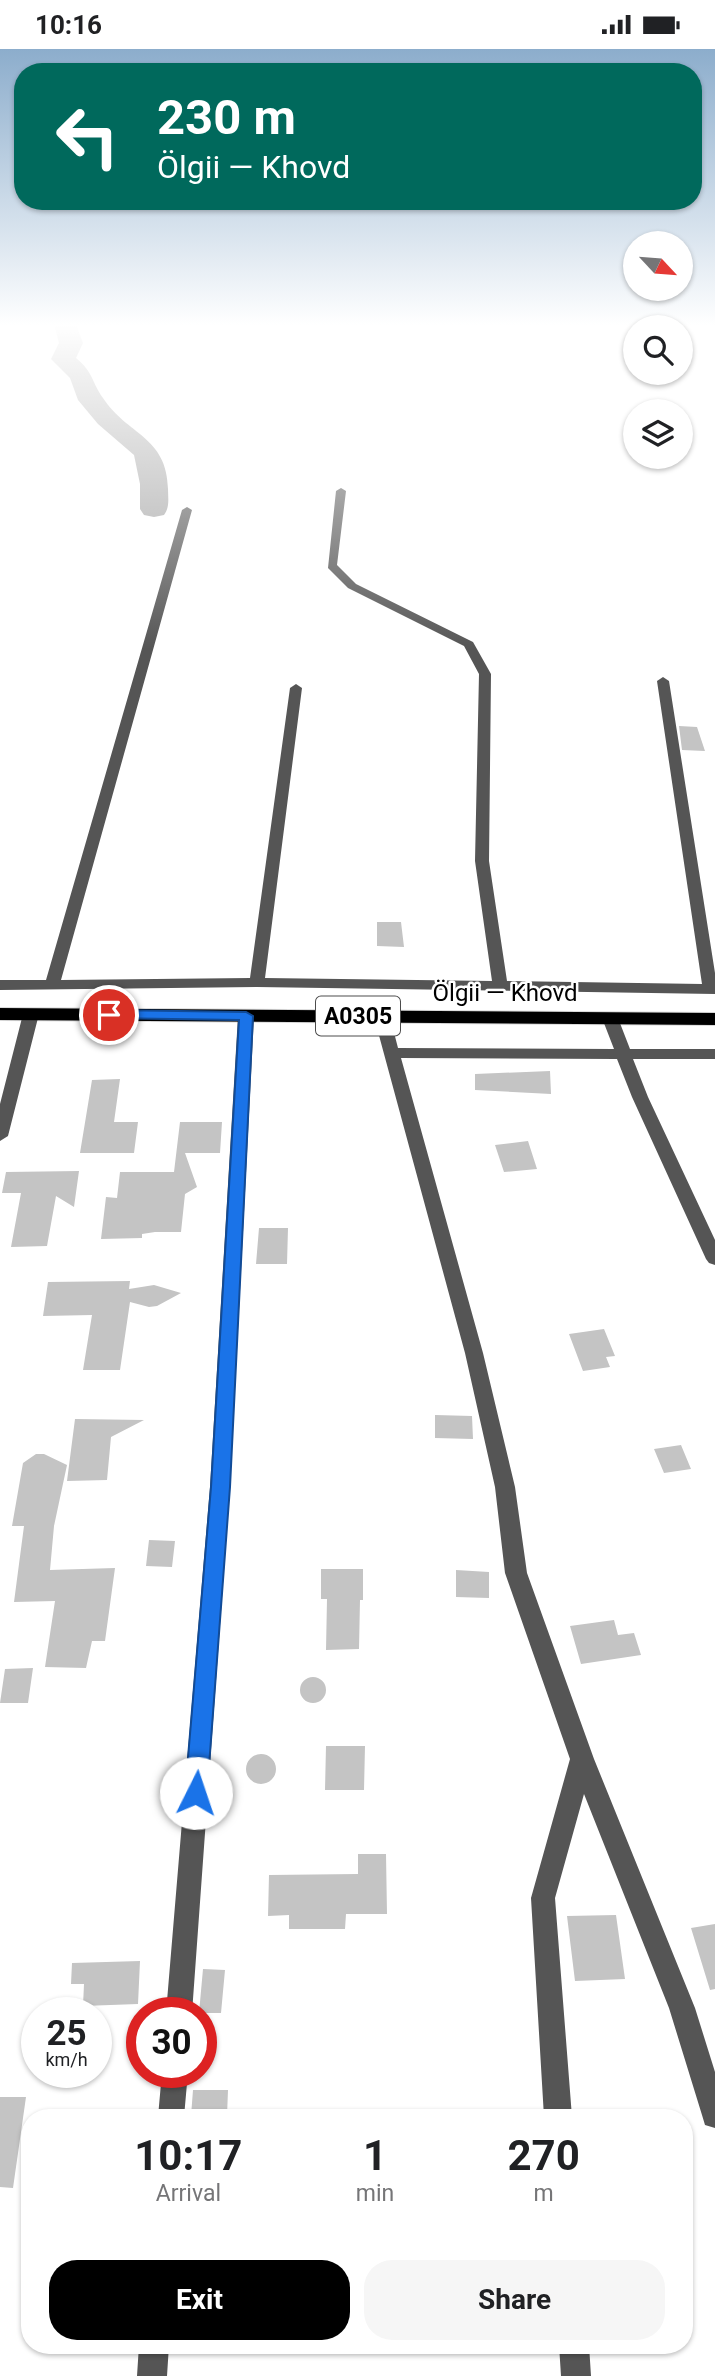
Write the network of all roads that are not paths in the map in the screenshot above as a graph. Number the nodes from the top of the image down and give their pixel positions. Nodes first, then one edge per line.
1 (341, 491) dead end
2 (187, 510) dead end
3 (663, 681) dead end
4 (296, 688) dead end
5 (257, 982) junction
6 (0, 985) edge
7 (52, 985) junction
8 (500, 985) junction
9 (713, 989) edge
10 (0, 1014) edge
11 (30, 1014) junction
12 (246, 1016) junction
13 (382, 1017) junction
14 (610, 1018) junction
15 (715, 1019) edge
16 (623, 1052) junction
17 (392, 1053) junction
18 (715, 1054) edge
19 (0, 1136) edge
20 (715, 1259) edge
21 (582, 1759) junction
22 (180, 1997) edge
23 (174, 2088) edge
24 (172, 2109) edge
25 (557, 2109) edge
26 (715, 2115) edge
27 (153, 2354) edge
28 (575, 2354) edge
29 (152, 2376) edge
30 (576, 2376) edge

1 - 8 street
2 - 7 street
3 - 9 street
4 - 5 street
5 - 7 street
5 - 8 street
6 - 7 street
8 - 9 street
10 - 11 highway, Ölgii — Khovd / A0305
11 - 12 highway, Ölgii — Khovd / A0305
11 - 19 street
12 - 13 highway, Ölgii — Khovd / A0305
12 - 22 street
13 - 14 highway, Ölgii — Khovd / A0305
13 - 17 street
14 - 15 highway, Ölgii — Khovd / A0305
14 - 16 street
16 - 17 street
16 - 18 street
16 - 20 street
17 - 21 street
21 - 25 street
21 - 26 street
23 - 24 street
27 - 29 street
28 - 30 street

